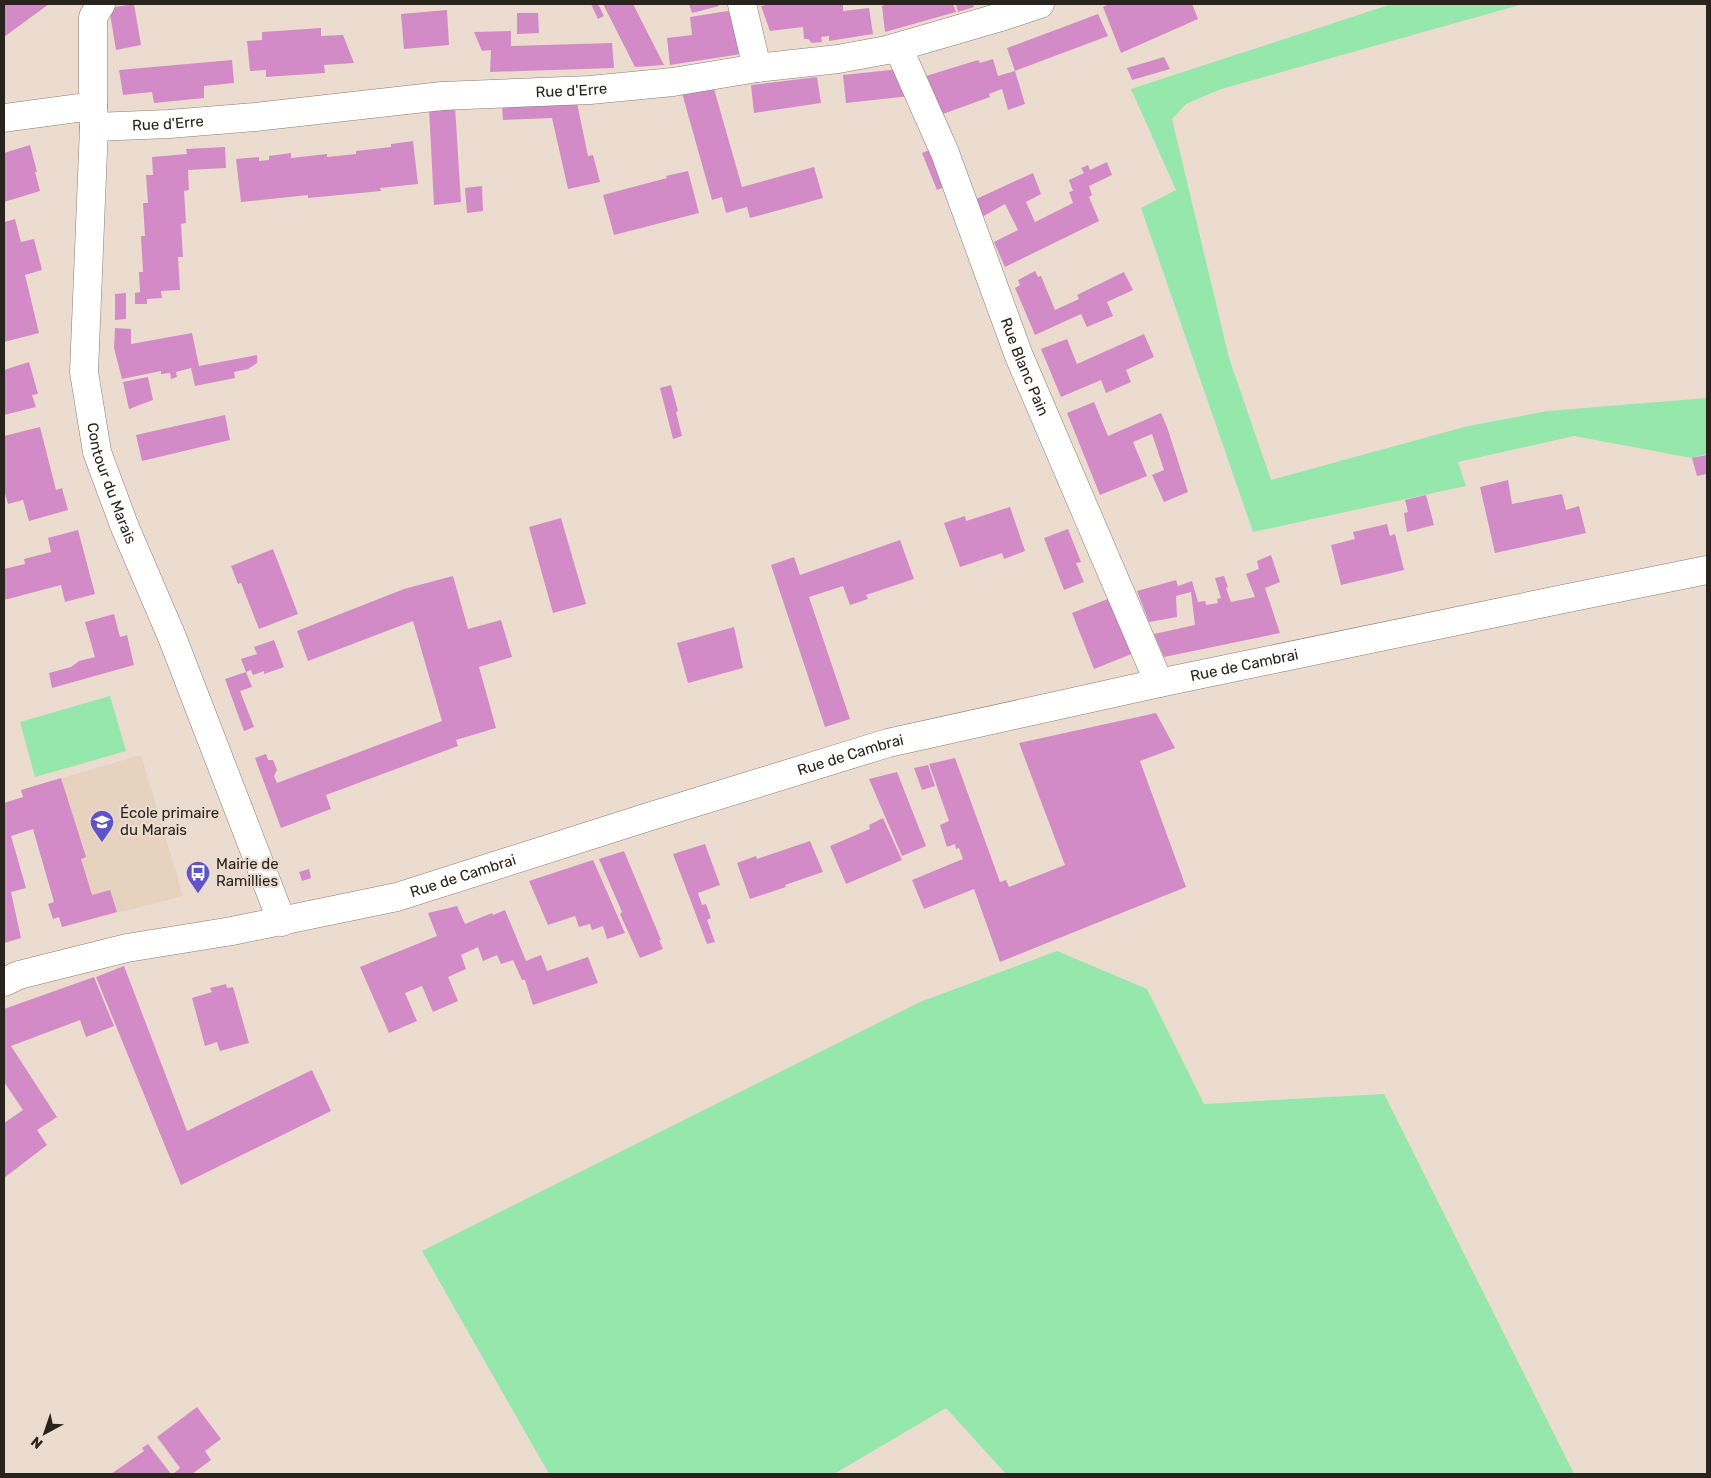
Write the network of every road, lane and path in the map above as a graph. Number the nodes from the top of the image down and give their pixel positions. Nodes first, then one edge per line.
1 (101, 4) edge
2 (742, 4) edge
3 (1040, 4) edge
4 (898, 47) junction
5 (757, 68) junction
6 (93, 116) junction
7 (4, 118) edge
8 (1707, 570) edge
9 (1159, 683) junction
10 (282, 922) junction
11 (4, 982) edge

1 - 6 street, Contour du Marais
2 - 5 street
3 - 4 street, Rue d'Erre
4 - 5 street, Rue d'Erre
4 - 9 street, Rue Blanc Pain
5 - 6 street, Rue d'Erre
6 - 7 street
6 - 10 street, Contour du Marais
8 - 9 street, Rue de Cambrai
9 - 10 street, Rue de Cambrai
10 - 11 street, Rue de Cambrai

